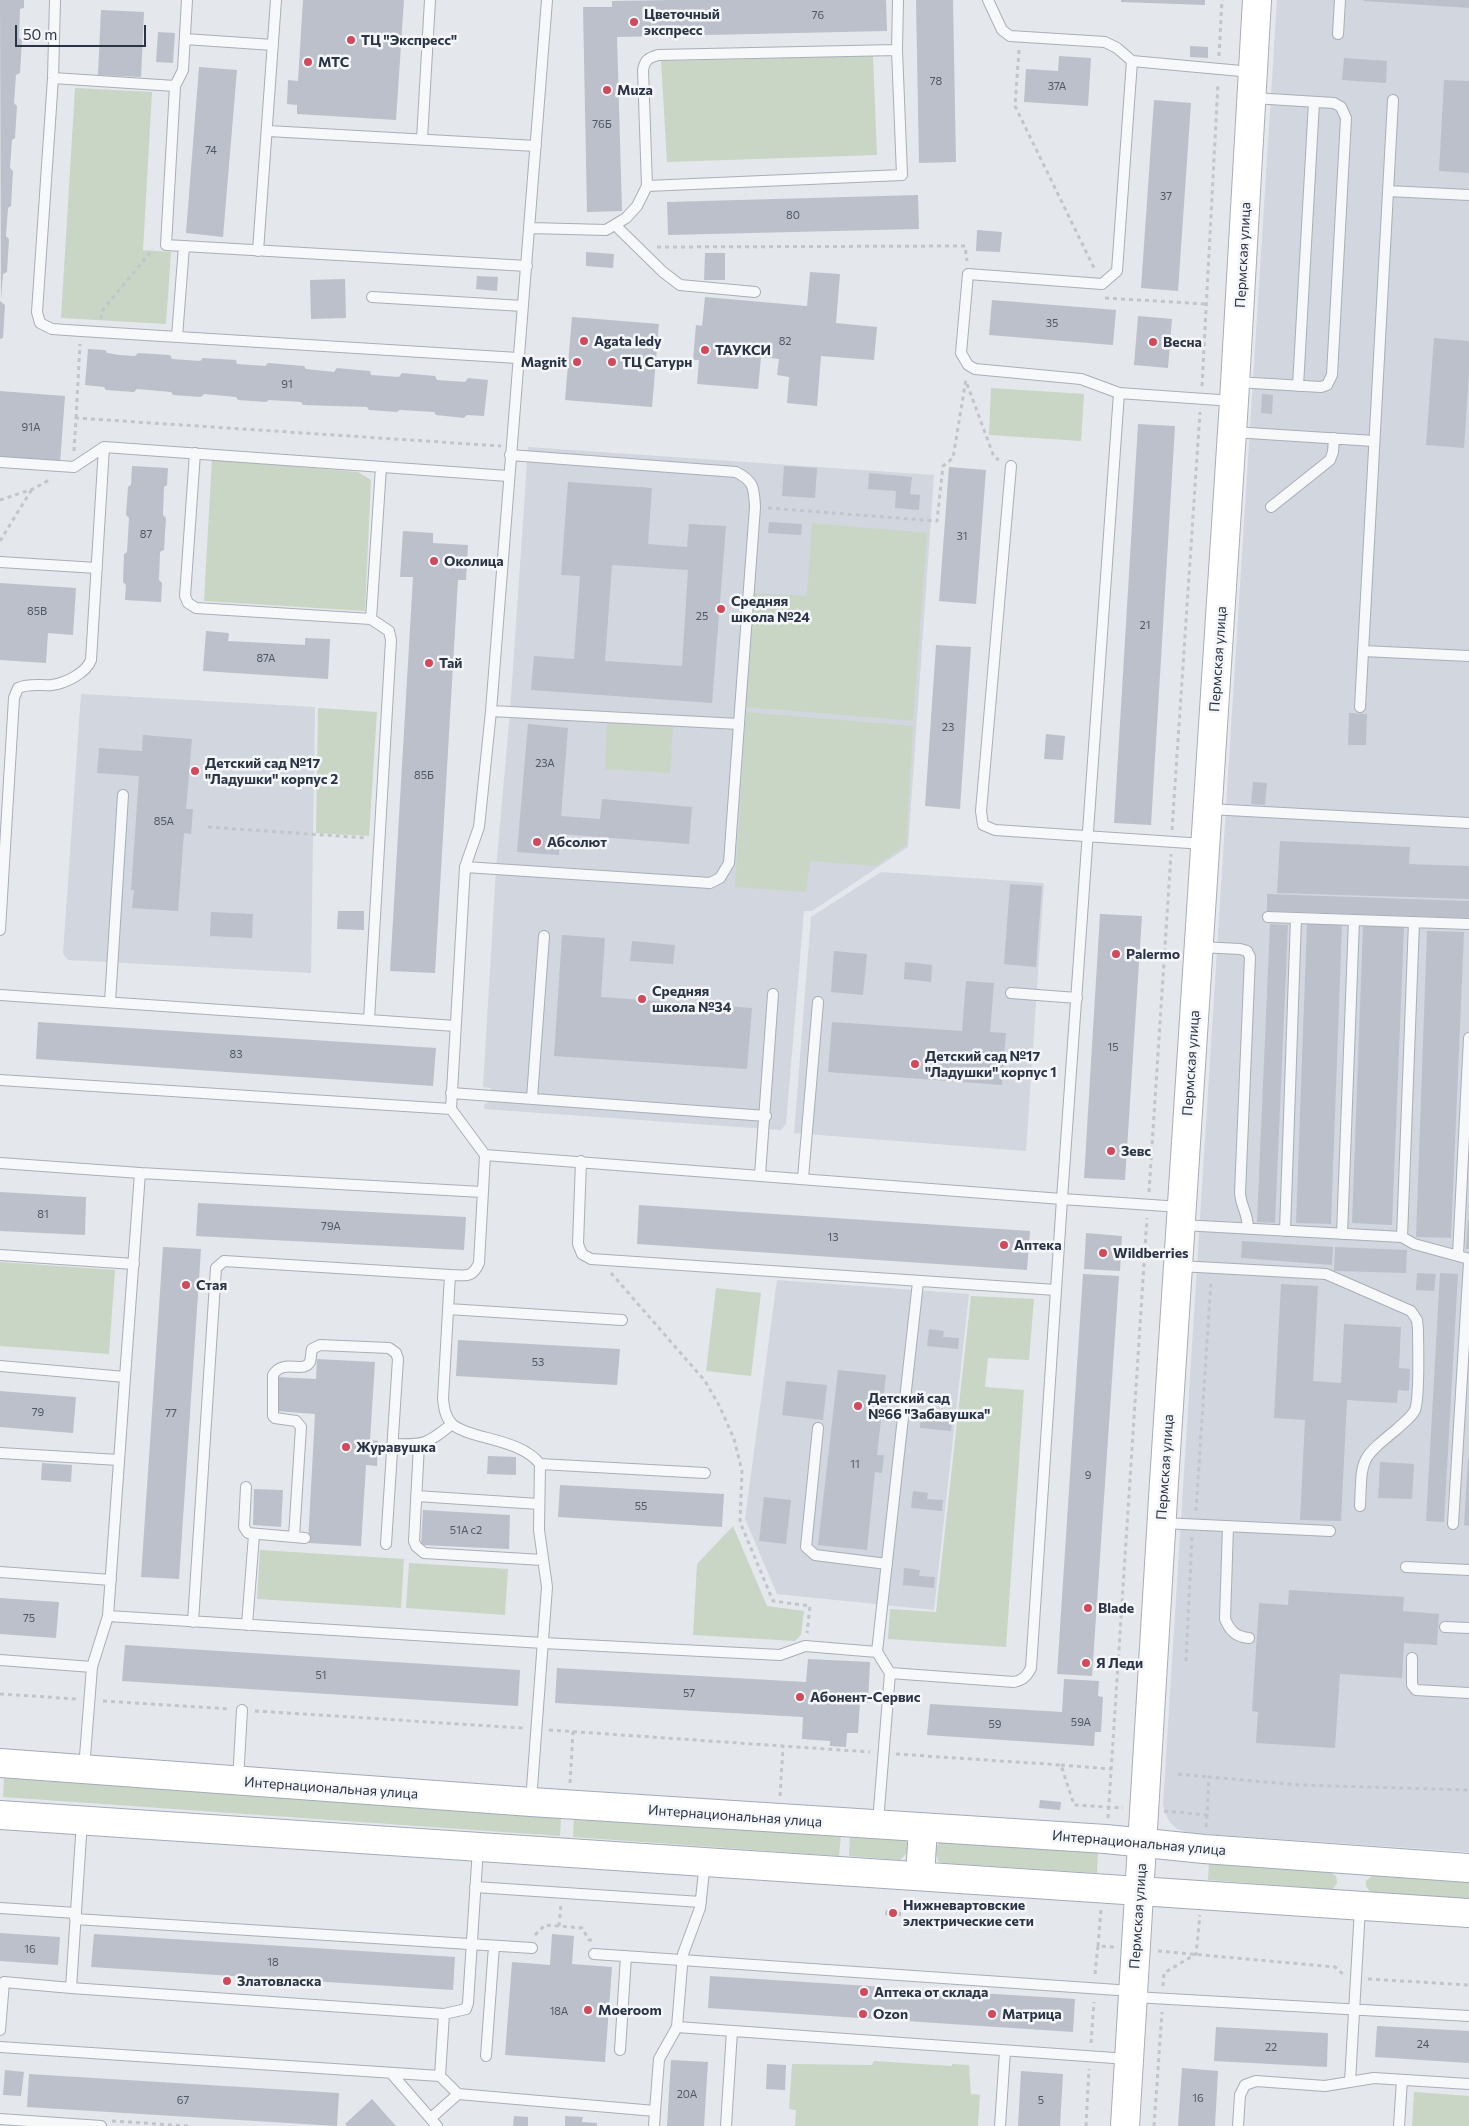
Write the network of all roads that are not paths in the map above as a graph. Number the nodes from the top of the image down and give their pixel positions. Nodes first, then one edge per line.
1 (56, 0) edge
2 (187, 0) edge
3 (276, 0) edge
4 (430, 0) edge
5 (547, 0) edge
6 (898, 0) edge
7 (988, 0) edge
8 (1257, 0) edge
9 (1340, 0) edge
10 (1338, 34) dead end
11 (185, 39) junction
12 (273, 45) junction
13 (897, 50) junction
14 (1132, 61) junction
15 (53, 78) junction
16 (1252, 85) junction
17 (175, 86) junction
18 (1394, 100) dead end
19 (1314, 102) junction
20 (268, 131) junction
21 (422, 139) junction
22 (536, 146) junction
23 (647, 186) junction
24 (1388, 191) junction
25 (1469, 196) edge
26 (616, 226) junction
27 (530, 228) junction
28 (184, 246) junction
29 (258, 251) junction
30 (527, 266) junction
31 (755, 292) dead end
32 (372, 297) dead end
33 (523, 306) junction
34 (177, 337) junction
35 (518, 358) junction
36 (1298, 386) junction
37 (1235, 392) junction
38 (1119, 393) junction
39 (1232, 432) junction
40 (1334, 438) junction
41 (1374, 441) junction
42 (104, 447) junction
43 (511, 451) junction
44 (195, 452) junction
45 (0, 462) edge
46 (1011, 466) road end
47 (381, 467) junction
48 (508, 476) junction
49 (1271, 507) dead end
50 (0, 562) edge
51 (97, 568) junction
52 (371, 619) junction
53 (1363, 651) junction
54 (1469, 656) edge
55 (1360, 707) dead end
56 (491, 711) junction
57 (739, 724) junction
58 (124, 795) dead end
59 (1208, 809) junction
60 (1469, 823) edge
61 (1088, 836) junction
62 (1206, 844) junction
63 (465, 867) junction
64 (1268, 917) dead end
65 (1296, 918) junction
66 (1354, 920) junction
67 (1414, 922) junction
68 (1469, 924) edge
69 (0, 930) edge
70 (544, 936) dead end
71 (1199, 947) junction
72 (1011, 993) dead end
73 (773, 994) dead end
74 (0, 995) edge
75 (1076, 998) junction
76 (110, 1002) junction
77 (818, 1002) dead end
78 (369, 1020) junction
79 (455, 1026) junction
80 (1469, 1038) edge
81 (0, 1080) edge
82 (452, 1093) junction
83 (532, 1098) junction
84 (451, 1109) junction
85 (766, 1116) junction
86 (485, 1155) junction
87 (581, 1161) junction
88 (0, 1163) edge
89 (140, 1173) junction
90 (760, 1175) junction
91 (803, 1178) junction
92 (482, 1192) junction
93 (1062, 1199) junction
94 (1181, 1216) junction
95 (1248, 1229) junction
96 (1285, 1231) junction
97 (1342, 1234) junction
98 (1402, 1237) junction
99 (0, 1255) edge
100 (1458, 1256) junction
101 (1469, 1260) edge
102 (134, 1264) junction
103 (1178, 1266) junction
104 (450, 1275) junction
105 (918, 1282) junction
106 (1056, 1290) junction
107 (448, 1309) junction
108 (622, 1320) dead end
109 (0, 1366) edge
110 (125, 1377) junction
111 (452, 1424) junction
112 (818, 1428) dead end
113 (392, 1444) junction
114 (419, 1444) junction
115 (0, 1453) edge
116 (119, 1460) junction
117 (540, 1464) junction
118 (705, 1473) dead end
119 (246, 1487) dead end
120 (416, 1496) junction
121 (539, 1504) junction
122 (1360, 1506) dead end
123 (1161, 1523) junction
124 (1453, 1524) dead end
125 (1228, 1526) junction
126 (1330, 1531) dead end
127 (254, 1535) junction
128 (386, 1544) dead end
129 (543, 1560) junction
130 (887, 1564) junction
131 (1406, 1567) dead end
132 (1469, 1570) edge
133 (0, 1572) edge
134 (111, 1580) junction
135 (108, 1616) junction
136 (193, 1622) junction
137 (247, 1625) junction
138 (1444, 1627) dead end
139 (1469, 1628) edge
140 (1249, 1638) dead end
141 (543, 1643) junction
142 (877, 1652) junction
143 (1412, 1658) dead end
144 (0, 1660) edge
145 (92, 1667) junction
146 (890, 1673) junction
147 (1469, 1693) edge
148 (242, 1710) road end
149 (0, 1763) edge
150 (84, 1770) junction
151 (238, 1781) junction
152 (531, 1802) junction
153 (0, 1815) edge
154 (82, 1820) junction
155 (878, 1825) junction
156 (923, 1828) junction
157 (1143, 1842) junction
158 (478, 1846) junction
159 (1354, 1860) junction
160 (705, 1862) junction
161 (1469, 1868) edge
162 (920, 1876) junction
163 (475, 1887) junction
164 (1140, 1890) junction
165 (701, 1902) junction
166 (1356, 1905) junction
167 (0, 1908) edge
168 (1469, 1912) edge
169 (76, 1916) junction
170 (472, 1945) junction
171 (494, 1946) junction
172 (532, 1948) dead end
173 (594, 1954) dead end
174 (626, 1956) junction
175 (682, 1960) junction
176 (2, 1982) edge
177 (71, 1988) junction
178 (1133, 1994) junction
179 (1354, 2010) junction
180 (444, 2014) junction
181 (1469, 2016) edge
182 (677, 2027) junction
183 (0, 2030) edge
184 (732, 2031) junction
185 (0, 2047) edge
186 (620, 2050) dead end
187 (1005, 2051) junction
188 (486, 2056) dead end
189 (1129, 2059) junction
190 (391, 2073) junction
191 (440, 2076) junction
192 (1402, 2080) junction
193 (1350, 2082) junction
194 (1469, 2084) edge
195 (458, 2094) junction
196 (655, 2111) junction
197 (0, 2119) edge
198 (434, 2122) edge
199 (101, 2126) edge
200 (654, 2126) edge
201 (726, 2126) edge
202 (1000, 2126) edge
203 (1125, 2126) edge
204 (1238, 2126) edge
205 (1399, 2126) edge

1 - 15 lane
2 - 11 lane
3 - 12 lane
4 - 21 lane
5 - 22 lane
6 - 13 lane
7 - 14 lane
8 - 16 main road, Пермская улица
9 - 10 lane
11 - 12 lane
11 - 17 lane
12 - 20 lane
13 - 23 lane
13 - 23 lane
14 - 16 lane
14 - 38 lane
15 - 17 lane
15 - 34 lane
16 - 19 lane
16 - 37 main road, Пермская улица
17 - 28 lane
18 - 24 lane
19 - 36 lane
19 - 36 lane
20 - 21 lane
20 - 29 lane
21 - 22 lane
22 - 27 lane
23 - 26 lane
24 - 25 lane
24 - 41 lane
26 - 27 lane
26 - 31 lane
27 - 30 lane
28 - 29 lane
28 - 34 lane
29 - 30 lane
30 - 33 lane
32 - 33 lane
33 - 35 lane
34 - 35 lane
35 - 43 lane
36 - 37 lane
37 - 38 lane
37 - 39 main road, Пермская улица
38 - 61 lane
39 - 40 lane
39 - 59 main road, Пермская улица
40 - 41 lane
40 - 49 lane
41 - 53 lane
42 - 44 lane
42 - 45 lane
42 - 51 lane
43 - 48 lane
43 - 57 lane
44 - 47 lane
44 - 52 lane
46 - 61 lane
47 - 48 lane
47 - 52 lane
48 - 56 lane
50 - 51 lane
51 - 69 lane
52 - 78 lane
53 - 54 lane
53 - 55 lane
56 - 57 lane
56 - 63 lane
57 - 63 lane
58 - 76 lane
59 - 60 lane
59 - 62 main road, Пермская улица
61 - 62 lane
61 - 75 lane
62 - 71 main road, Пермская улица
63 - 79 lane
64 - 65 lane
65 - 66 lane
65 - 96 lane
66 - 67 lane
66 - 97 lane
67 - 68 lane
67 - 98 lane
70 - 83 lane
71 - 94 main road, Пермская улица
71 - 95 lane
72 - 75 lane
73 - 85 lane
74 - 76 lane
75 - 93 lane
76 - 78 lane
77 - 91 lane
78 - 79 lane
79 - 82 lane
80 - 100 lane
81 - 84 lane
82 - 83 lane
82 - 84 lane
83 - 85 lane
84 - 86 lane
85 - 90 lane
86 - 87 lane
86 - 92 lane
87 - 90 lane
87 - 105 lane
88 - 89 lane
89 - 92 lane
89 - 102 lane
90 - 91 lane
91 - 93 lane
92 - 104 lane
93 - 94 lane
93 - 106 lane
94 - 95 lane
94 - 103 main road, Пермская улица
95 - 96 lane
96 - 97 lane
97 - 98 lane
98 - 100 lane
99 - 102 lane
100 - 101 lane
101 - 124 lane
102 - 110 lane
103 - 122 lane
103 - 123 main road, Пермская улица
104 - 107 lane
104 - 136 lane
105 - 106 lane
105 - 130 lane
106 - 146 lane
107 - 108 lane
107 - 111 lane
109 - 110 lane
110 - 116 lane
111 - 114 lane
111 - 117 lane
112 - 130 lane
113 - 114 lane
113 - 127 lane
113 - 128 lane
114 - 120 lane
115 - 116 lane
116 - 134 lane
117 - 118 lane
117 - 121 lane
119 - 127 lane
120 - 121 lane
120 - 129 lane
121 - 129 lane
123 - 125 lane
123 - 157 main road, Пермская улица
125 - 126 lane
125 - 140 lane
127 - 137 lane
129 - 141 lane
130 - 142 lane
131 - 132 lane
133 - 134 lane
134 - 135 lane
135 - 136 lane
135 - 145 lane
136 - 137 lane
137 - 141 lane
138 - 139 lane
141 - 142 lane
141 - 152 lane
142 - 146 lane
143 - 147 lane
144 - 145 lane
145 - 150 lane
146 - 155 lane
148 - 151 lane
149 - 150 main road, Интернациональная улица
150 - 151 main road, Интернациональная улица
151 - 152 main road, Интернациональная улица
152 - 155 main road, Интернациональная улица
153 - 154 main road
154 - 158 main road
154 - 169 lane
155 - 156 main road, Интернациональная улица
156 - 157 main road, Интернациональная улица
156 - 162 main road
157 - 159 main road, Интернациональная улица
157 - 164 main road, Пермская улица
158 - 160 main road
158 - 163 lane
159 - 161 main road, Интернациональная улица
159 - 166 main road
160 - 162 main road
160 - 165 lane
162 - 164 main road
163 - 165 lane
163 - 170 lane
164 - 166 main road
164 - 178 main road, Пермская улица
165 - 175 lane
166 - 168 main road
166 - 179 lane
167 - 169 lane
169 - 170 lane
169 - 177 lane
170 - 171 lane
170 - 180 lane
171 - 172 lane
171 - 188 lane
173 - 174 lane
174 - 175 lane
174 - 186 lane
175 - 178 lane
175 - 182 lane
176 - 177 lane
176 - 183 lane
177 - 180 lane
178 - 179 lane
178 - 189 main road, Пермская улица
179 - 181 lane
179 - 193 lane
180 - 191 lane
182 - 184 lane
182 - 196 lane
184 - 187 lane
184 - 201 lane
185 - 190 lane
187 - 189 lane
187 - 202 lane
189 - 203 main road, Пермская улица
190 - 191 lane
190 - 198 lane
191 - 195 lane
192 - 193 lane
192 - 194 lane
192 - 205 lane
193 - 204 lane
195 - 196 lane
195 - 198 lane
196 - 200 lane
197 - 199 lane

